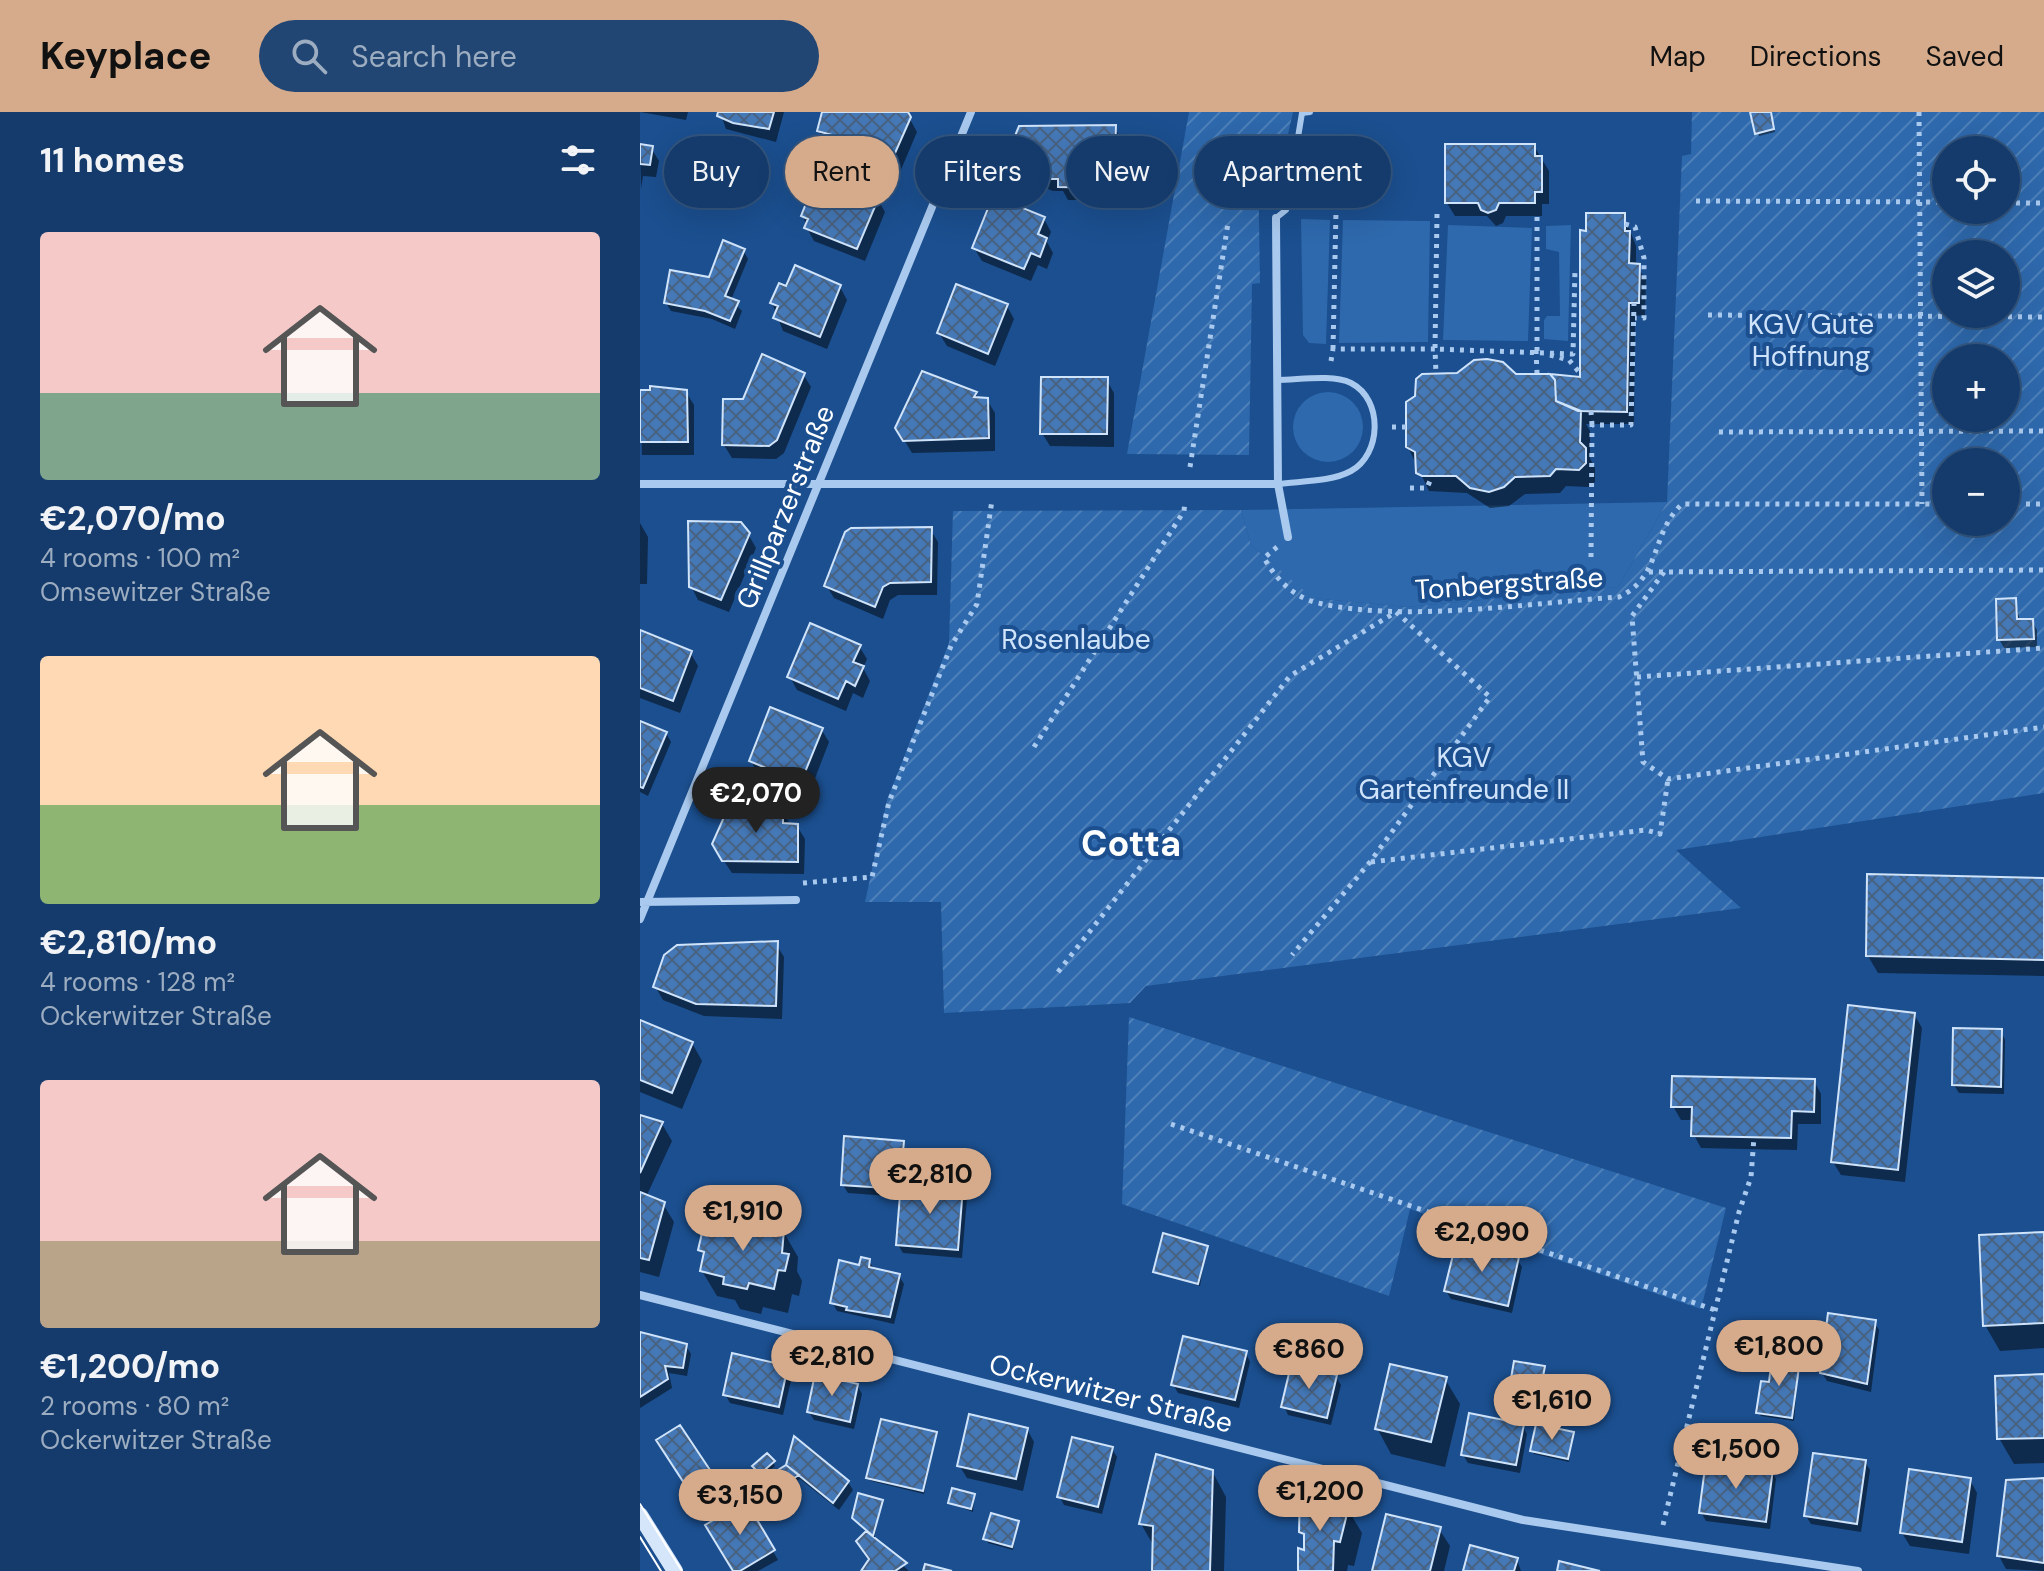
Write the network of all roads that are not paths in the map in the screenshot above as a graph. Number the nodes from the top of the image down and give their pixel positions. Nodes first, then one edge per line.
1 (971, 112) edge
2 (1310, 112) edge
3 (1276, 218) joint
4 (1277, 380) junction
5 (640, 484) edge
6 (819, 484) junction
7 (1278, 484) junction
8 (1288, 537) road end
9 (796, 900) road end
10 (644, 902) edge
11 (640, 919) edge
12 (640, 1295) edge
13 (640, 1515) edge
14 (675, 1571) edge
15 (1858, 1571) edge

1 - 6 street, Grillparzerstraße
2 - 3 lane
3 - 4 street
4 - 7 street
4 - 7 lane
5 - 6 street
6 - 7 street
6 - 10 street, Grillparzerstraße
7 - 8 street
9 - 10 street
10 - 11 street, Grillparzerstraße
12 - 15 street, Ockerwitzer Straße
13 - 14 main road

